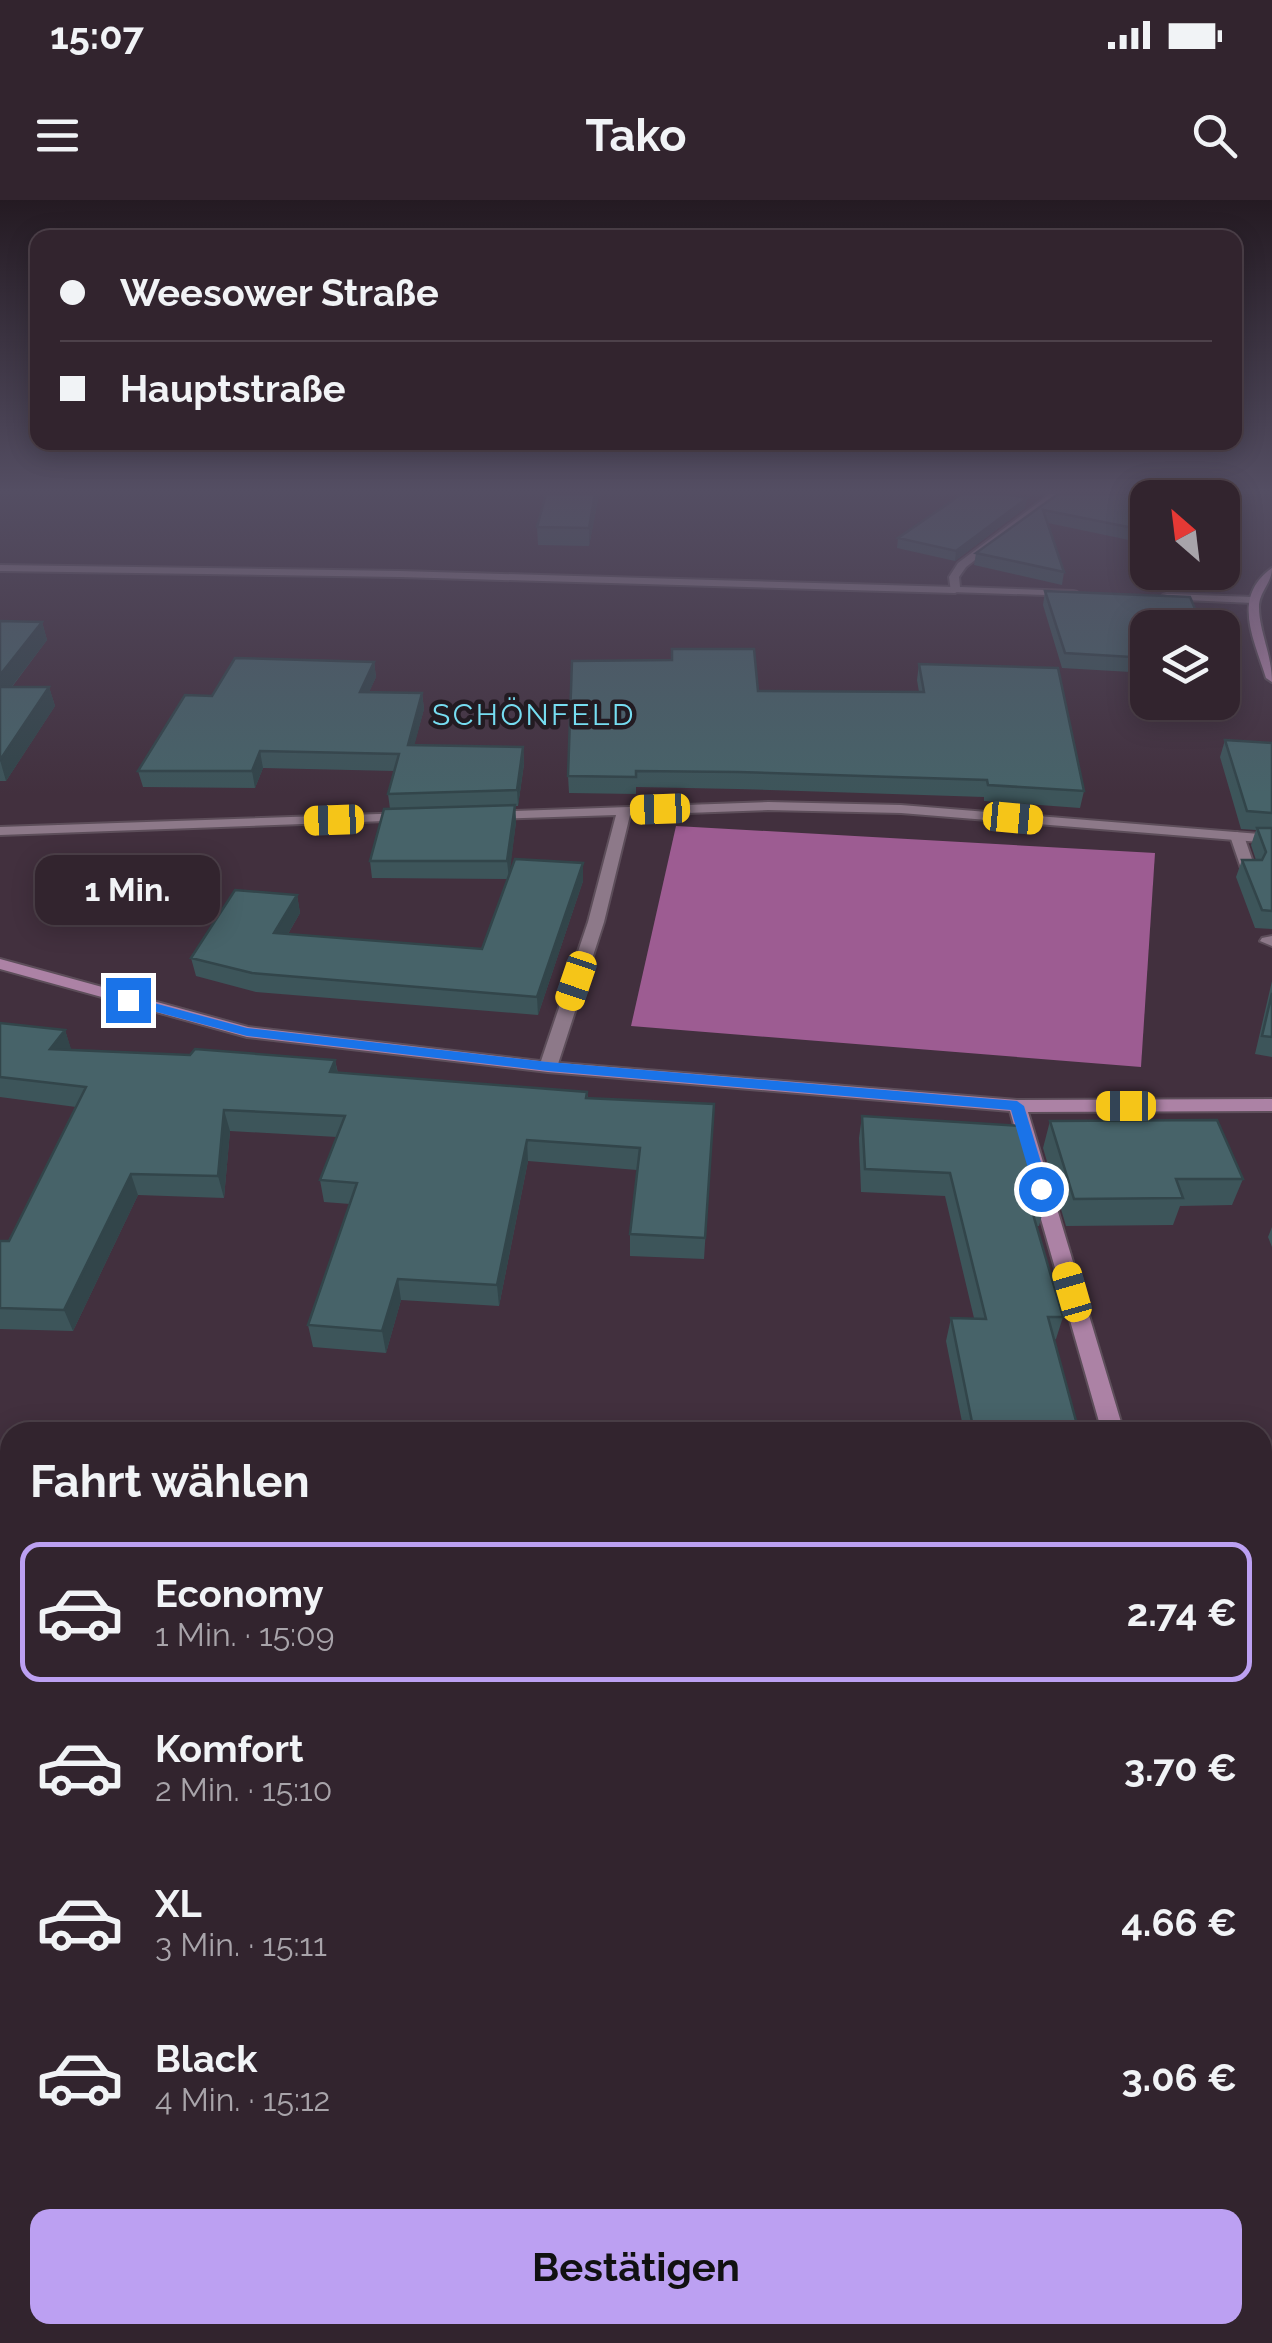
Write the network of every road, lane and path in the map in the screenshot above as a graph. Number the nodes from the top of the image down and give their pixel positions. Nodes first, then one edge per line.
1 (1257, 594) edge
2 (1145, 596) edge
3 (1253, 600) junction
4 (1272, 678) edge
5 (624, 810) junction
6 (471, 815) edge
7 (433, 816) edge
8 (0, 831) edge
9 (1237, 836) junction
10 (1272, 839) edge
11 (1249, 871) edge
12 (0, 964) edge
13 (548, 1066) junction
14 (1272, 1105) edge
15 (1017, 1106) junction
16 (1110, 1422) edge

1 - 3 main road
2 - 3 street
3 - 4 main road
5 - 6 street
5 - 9 street
5 - 13 street
7 - 8 street
9 - 10 street
9 - 11 street
12 - 13 main road
13 - 15 main road
14 - 15 main road
15 - 16 main road

